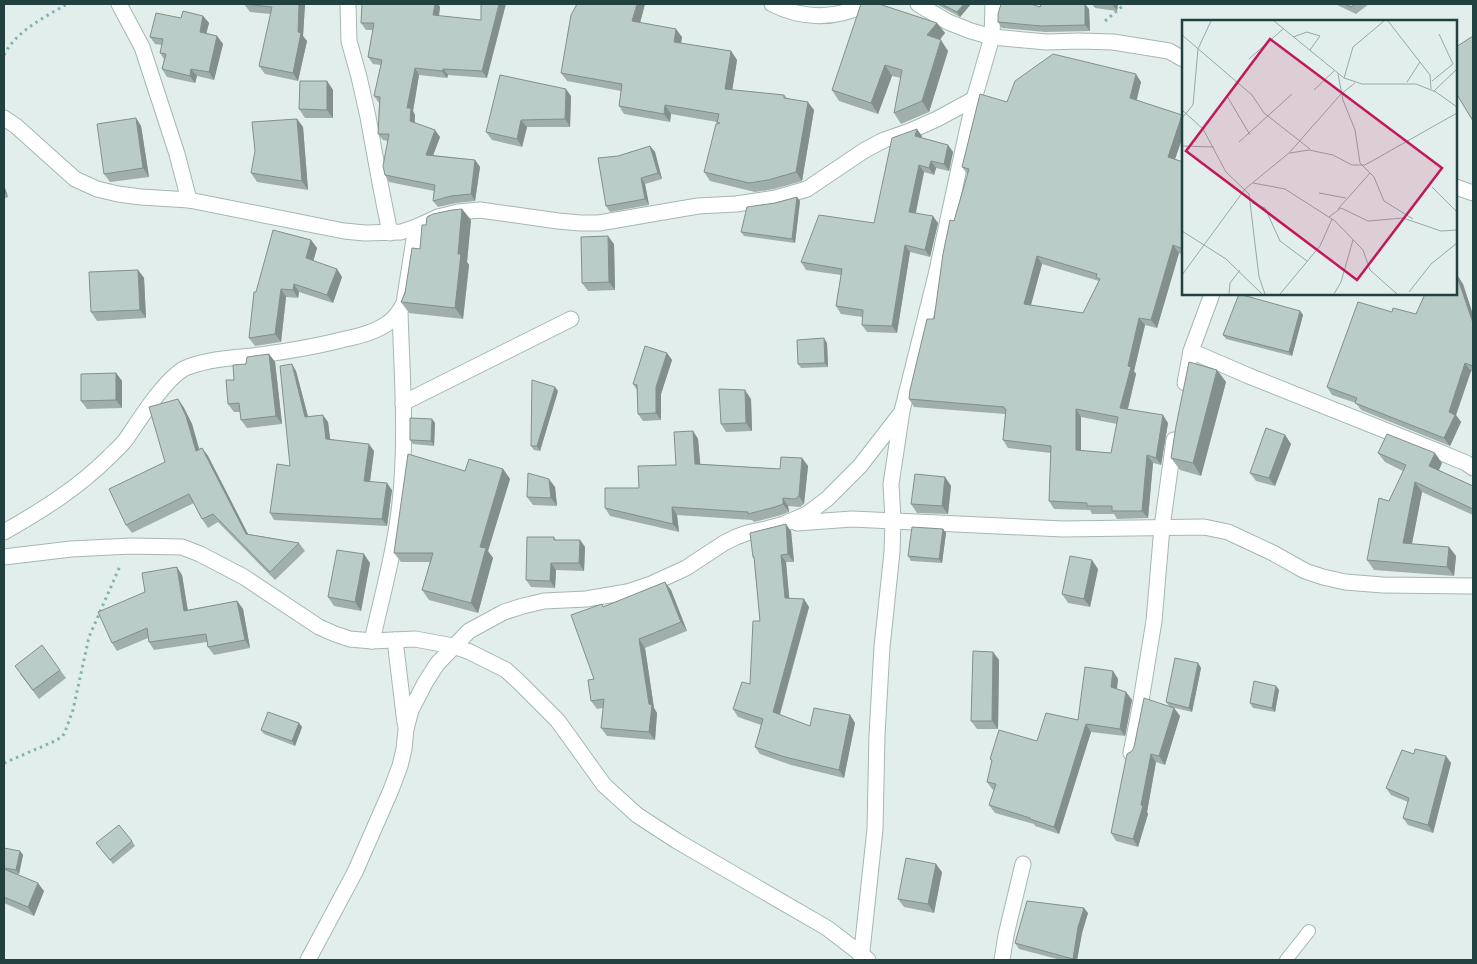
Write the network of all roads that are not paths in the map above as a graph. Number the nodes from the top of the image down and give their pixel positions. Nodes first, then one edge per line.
1 (119, 4) edge
2 (348, 4) edge
3 (772, 4) edge
4 (867, 4) edge
5 (918, 4) edge
6 (993, 4) edge
7 (992, 37) junction
8 (1182, 58) edge
9 (974, 99) junction
10 (4, 118) edge
11 (1457, 187) edge
12 (1473, 192) edge
13 (189, 200) junction
14 (416, 227) junction
15 (390, 233) junction
16 (1212, 295) edge
17 (400, 312) junction
18 (570, 319) dead end
19 (1192, 351) junction
20 (1182, 399) edge
21 (403, 403) junction
22 (902, 412) junction
23 (1177, 428) edge
24 (1473, 468) edge
25 (894, 520) junction
26 (784, 524) junction
27 (1162, 527) junction
28 (4, 532) edge
29 (4, 557) edge
30 (1473, 586) edge
31 (395, 640) junction
32 (372, 641) junction
33 (453, 646) junction
34 (406, 729) junction
35 (1131, 753) edge
36 (1023, 864) dead end
37 (1309, 931) dead end
38 (863, 958) edge
39 (308, 960) edge
40 (1002, 960) edge
41 (1286, 960) edge

1 - 13 street
2 - 15 street
3 - 4 street
5 - 7 street
6 - 7 street
7 - 8 street
7 - 9 street
9 - 14 street
9 - 22 street
10 - 13 street
11 - 12 street
13 - 15 street
14 - 15 street
14 - 17 street
16 - 19 street
17 - 21 street
17 - 28 street
18 - 21 street
19 - 20 street
19 - 24 street
21 - 32 street
22 - 25 street
22 - 26 street
23 - 27 street
25 - 26 street
25 - 27 street
25 - 38 street
26 - 33 street
27 - 30 street
27 - 35 street
29 - 32 street
31 - 32 street
31 - 33 street
31 - 34 street
33 - 34 street
33 - 38 street
34 - 39 street
36 - 40 street
37 - 41 lane

